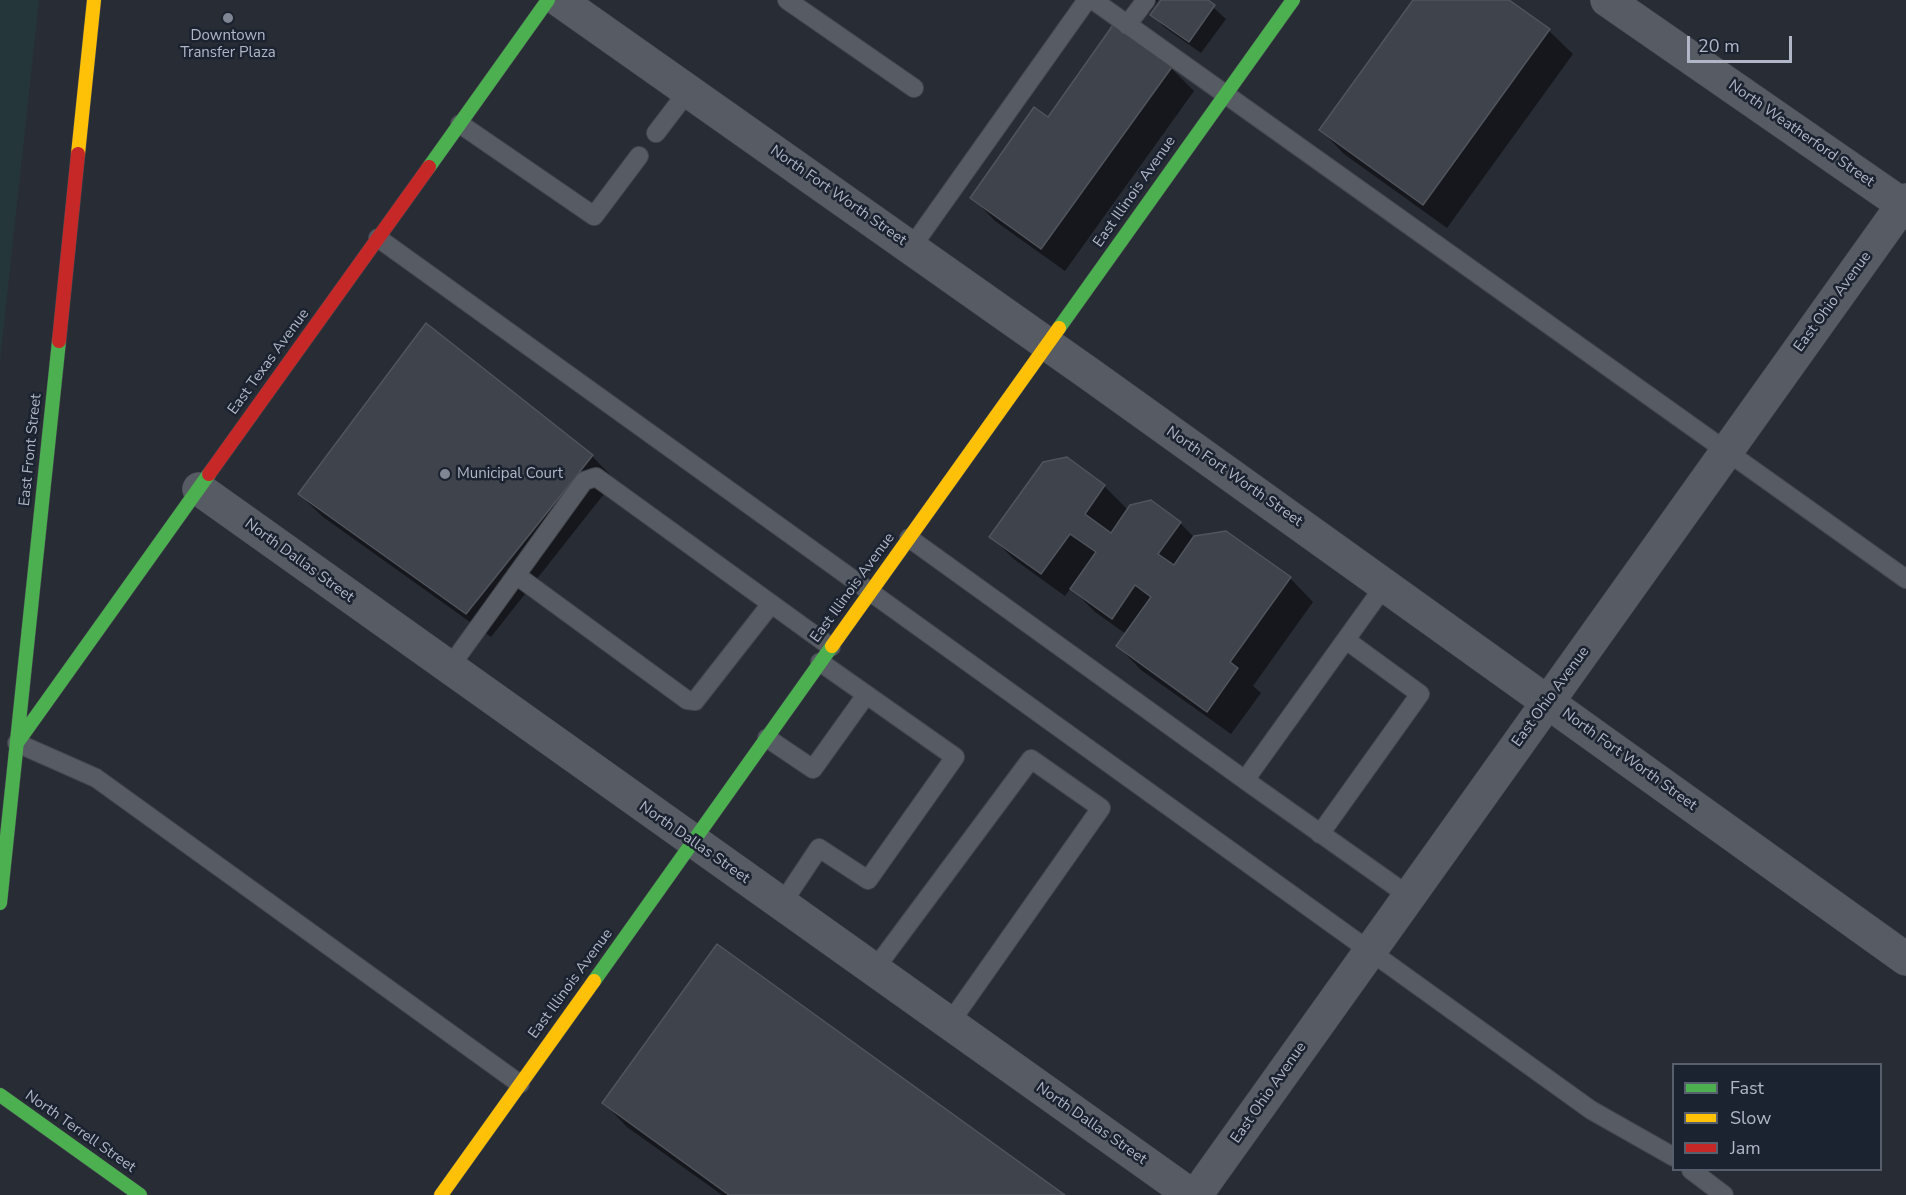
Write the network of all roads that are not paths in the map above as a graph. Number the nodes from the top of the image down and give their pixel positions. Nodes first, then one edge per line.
1 (94, 0) edge
2 (548, 0) edge
3 (559, 0) edge
4 (787, 0) edge
5 (1087, 0) edge
6 (1093, 0) edge
7 (1146, 0) edge
8 (1293, 0) edge
9 (1607, 0) edge
10 (1127, 25) junction
11 (914, 88) dead end
12 (687, 91) junction
13 (1225, 95) junction
14 (460, 124) junction
15 (656, 132) dead end
16 (639, 156) dead end
17 (1905, 204) edge
18 (378, 238) junction
19 (911, 248) junction
20 (1047, 344) junction
21 (1727, 451) junction
22 (199, 489) junction
23 (909, 538) junction
24 (516, 575) junction
25 (1906, 579) edge
26 (1385, 585) junction
27 (871, 592) junction
28 (771, 603) junction
29 (1346, 640) junction
30 (825, 655) junction
31 (449, 668) junction
32 (866, 695) junction
33 (1547, 702) junction
34 (766, 738) junction
35 (17, 742) junction
36 (1245, 780) junction
37 (1320, 834) junction
38 (693, 842) junction
39 (1409, 896) junction
40 (0, 903) edge
41 (781, 905) junction
42 (1370, 951) junction
43 (1906, 959) edge
44 (874, 970) junction
45 (949, 1024) junction
46 (520, 1084) junction
47 (0, 1095) edge
48 (1672, 1156) edge
49 (1692, 1171) edge
50 (140, 1195) edge
51 (441, 1195) edge
52 (1191, 1195) edge
53 (1196, 1195) edge
54 (1724, 1195) edge

1 - 35 main road, East Front Street
2 - 14 main road, East Texas Avenue
3 - 12 street, North Fort Worth Street
4 - 11 lane
5 - 19 lane
6 - 10 lane
7 - 10 lane
8 - 13 main road, East Illinois Avenue
9 - 17 street, North Weatherford Street
10 - 13 lane
12 - 15 lane
12 - 19 street, North Fort Worth Street
13 - 20 main road, East Illinois Avenue
13 - 21 lane
14 - 16 lane
14 - 18 main road, East Texas Avenue
17 - 21 street, East Ohio Avenue
18 - 22 main road, East Texas Avenue
18 - 27 lane
19 - 20 street, North Fort Worth Street
20 - 23 main road, East Illinois Avenue
20 - 26 street, North Fort Worth Street
21 - 25 lane
21 - 33 street, East Ohio Avenue
22 - 31 street, North Dallas Street
22 - 35 main road, East Texas Avenue
23 - 27 main road, East Illinois Avenue
23 - 36 lane
24 - 28 lane
24 - 28 lane
24 - 31 lane
26 - 29 lane
26 - 33 street, North Fort Worth Street
27 - 30 main road, East Illinois Avenue
27 - 42 lane
28 - 30 lane
29 - 36 lane
29 - 37 lane
30 - 32 lane
30 - 34 main road, East Illinois Avenue
31 - 38 street, North Dallas Street
32 - 34 lane
32 - 41 lane
33 - 39 street, East Ohio Avenue
33 - 43 street, North Fort Worth Street
34 - 38 main road, East Illinois Avenue
35 - 40 main road, East Front Street
35 - 46 lane
36 - 37 lane
37 - 39 lane
38 - 41 street, North Dallas Street
38 - 46 main road, East Illinois Avenue
39 - 42 street, East Ohio Avenue
41 - 44 street, North Dallas Street
42 - 48 lane
42 - 53 street, East Ohio Avenue
44 - 45 street, North Dallas Street
44 - 45 lane
45 - 52 street, North Dallas Street
46 - 51 main road, East Illinois Avenue
47 - 50 main road, North Terrell Street
49 - 54 lane

